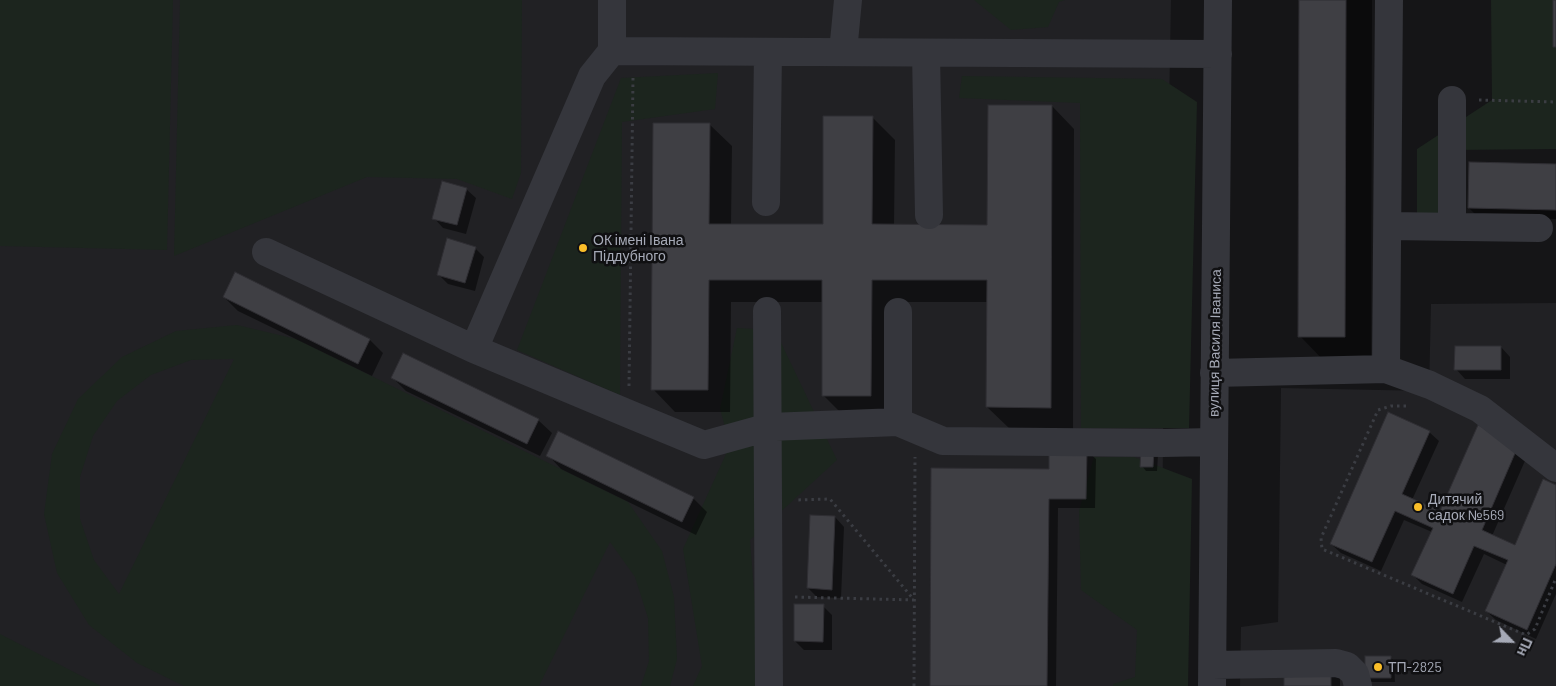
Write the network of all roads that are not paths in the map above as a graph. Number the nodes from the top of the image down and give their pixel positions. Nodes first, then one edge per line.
1 (612, 0) edge
2 (848, 0) edge
3 (1218, 0) edge
4 (1389, 0) edge
5 (623, 51) junction
6 (768, 52) junction
7 (843, 52) junction
8 (926, 53) junction
9 (1218, 54) junction
10 (1452, 100) dead end
11 (766, 202) dead end
12 (929, 214) dead end
13 (1388, 226) junction
14 (1452, 227) junction
15 (1539, 228) dead end
16 (266, 252) dead end
17 (767, 311) dead end
18 (898, 312) dead end
19 (474, 349) junction
20 (1386, 369) junction
21 (1214, 373) junction
22 (906, 425) junction
23 (769, 427) junction
24 (1213, 442) junction
25 (1556, 468) edge
26 (1212, 675) edge
27 (769, 686) edge
28 (1358, 686) edge

1 - 5 street
2 - 7 street
3 - 9 street, вулиця Василя Іваниса
4 - 13 street
5 - 6 street
5 - 19 street
6 - 7 street
6 - 11 street
7 - 8 street
8 - 9 street
8 - 12 street
9 - 21 street, вулиця Василя Іваниса
10 - 14 street
13 - 14 street
13 - 20 street
14 - 15 street
16 - 19 street
17 - 23 street
18 - 22 street
19 - 23 street
20 - 21 street
20 - 25 street
21 - 24 street, вулиця Василя Іваниса
22 - 23 street
22 - 24 street
23 - 27 street
24 - 26 street, вулиця Василя Іваниса
26 - 28 street

